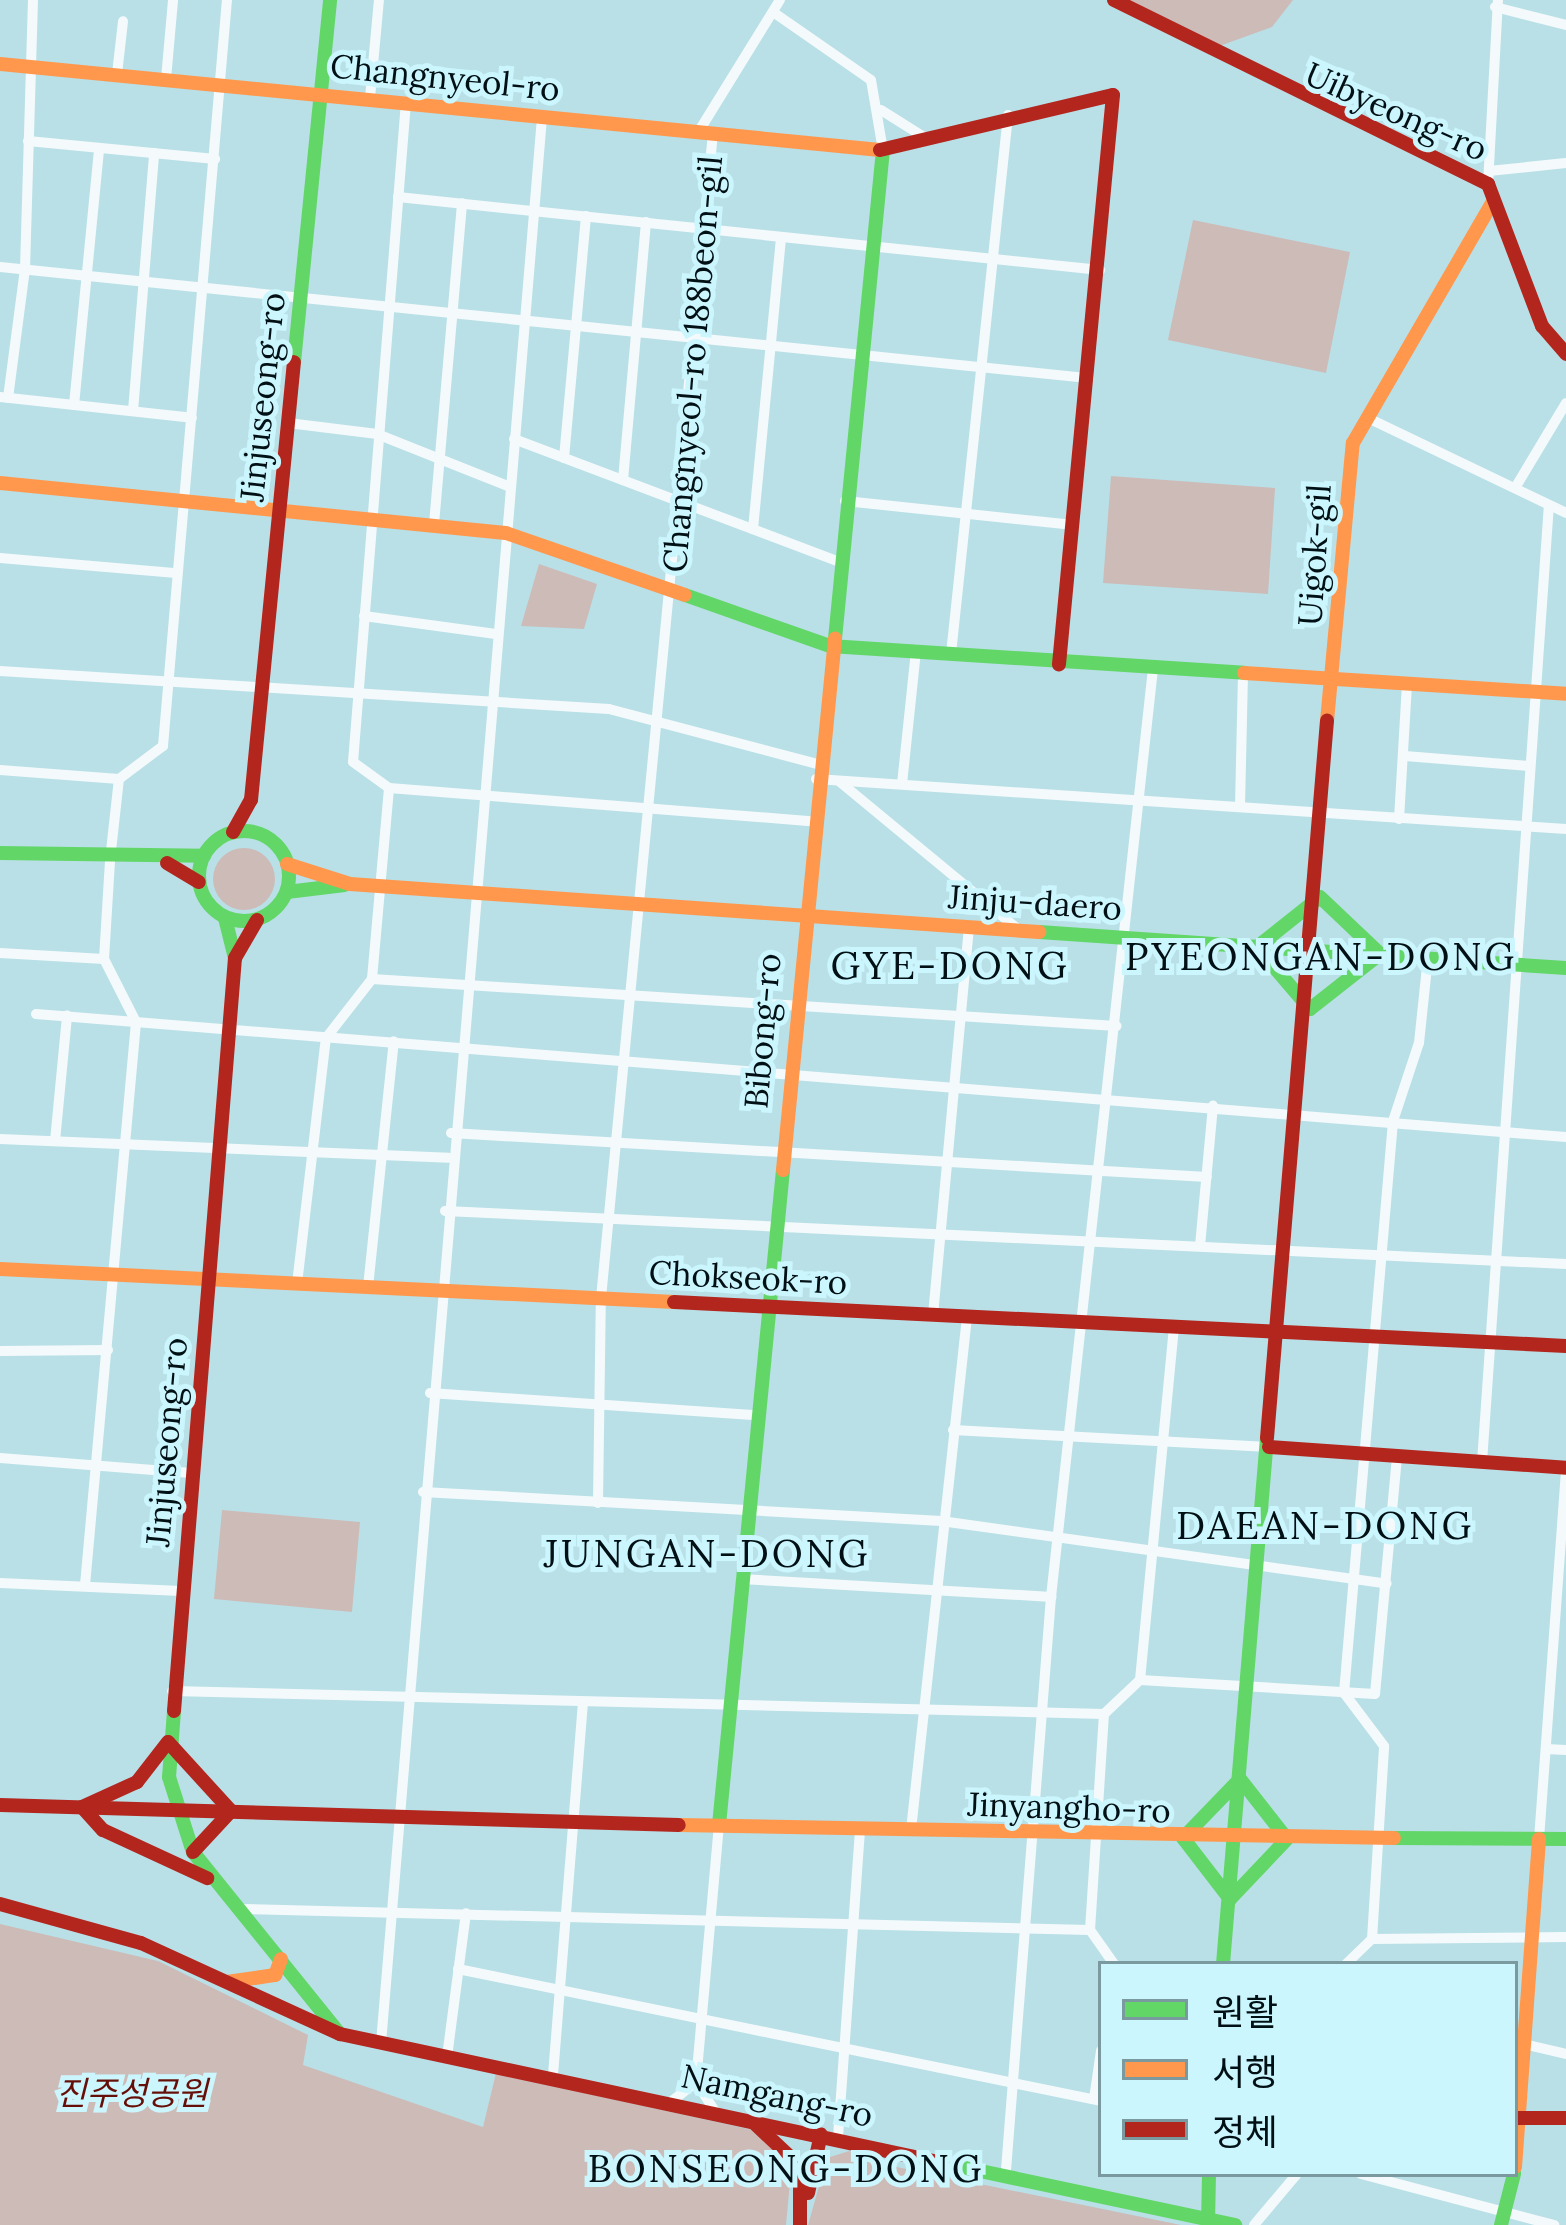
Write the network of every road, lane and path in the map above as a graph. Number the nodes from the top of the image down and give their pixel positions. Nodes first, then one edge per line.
1 (33, 0) edge
2 (173, 0) edge
3 (227, 0) edge
4 (330, 0) edge
5 (379, 0) edge
6 (780, 0) edge
7 (1114, 0) edge
8 (1497, 4) edge
9 (772, 12) junction
10 (123, 21) dead end
11 (1566, 25) edge
12 (0, 64) edge
13 (29, 66) junction
14 (117, 74) junction
15 (166, 79) junction
16 (221, 84) junction
17 (321, 92) junction
18 (370, 98) junction
19 (406, 102) junction
20 (881, 110) junction
21 (542, 116) junction
22 (1008, 116) junction
23 (706, 132) junction
24 (927, 139) junction
25 (28, 141) junction
26 (99, 148) junction
27 (884, 150) junction
28 (154, 153) junction
29 (214, 159) junction
30 (1566, 163) edge
31 (1488, 177) junction
32 (398, 197) junction
33 (462, 203) junction
34 (1492, 203) junction
35 (532, 210) junction
36 (586, 216) junction
37 (646, 222) junction
38 (705, 230) junction
39 (781, 238) junction
40 (872, 250) junction
41 (992, 263) junction
42 (0, 267) edge
43 (25, 269) junction
44 (1100, 269) junction
45 (89, 276) junction
46 (145, 282) junction
47 (206, 287) junction
48 (300, 296) junction
49 (388, 305) junction
50 (453, 312) junction
51 (524, 318) junction
52 (577, 324) junction
53 (634, 331) junction
54 (695, 338) junction
55 (772, 345) junction
56 (1566, 354) edge
57 (861, 356) junction
58 (980, 371) junction
59 (1088, 378) junction
60 (4, 397) edge
61 (1566, 403) edge
62 (74, 405) junction
63 (134, 411) junction
64 (192, 418) junction
65 (1370, 419) junction
66 (288, 423) junction
67 (377, 434) junction
68 (514, 439) junction
69 (564, 458) junction
70 (441, 461) junction
71 (623, 480) junction
72 (1, 483) edge
73 (510, 487) junction
74 (1515, 488) junction
75 (182, 498) junction
76 (845, 501) junction
77 (681, 502) junction
78 (280, 505) junction
79 (1549, 505) junction
80 (1566, 513) edge
81 (965, 515) junction
82 (370, 516) junction
83 (434, 524) junction
84 (1074, 525) junction
85 (753, 529) junction
86 (506, 533) junction
87 (0, 558) edge
88 (839, 562) junction
89 (176, 573) junction
90 (672, 594) junction
91 (364, 616) junction
92 (496, 634) junction
93 (830, 646) junction
94 (916, 650) junction
95 (951, 654) junction
96 (1059, 664) junction
97 (1153, 668) junction
98 (0, 670) edge
99 (1244, 675) junction
100 (170, 681) junction
101 (1333, 683) junction
102 (1407, 683) junction
103 (262, 685) junction
104 (356, 690) junction
105 (1538, 692) junction
106 (1566, 694) edge
107 (490, 700) junction
108 (660, 716) junction
109 (1405, 756) junction
110 (1529, 766) junction
111 (0, 770) edge
112 (816, 771) junction
113 (119, 778) junction
114 (837, 779) junction
115 (902, 784) junction
116 (389, 788) junction
117 (481, 796) junction
118 (250, 800) junction
119 (1139, 800) junction
120 (1240, 806) junction
121 (652, 808) junction
122 (1323, 814) junction
123 (1399, 819) junction
124 (811, 821) junction
125 (1527, 827) junction
126 (1566, 829) edge
127 (233, 832) junction
128 (260, 834) junction
129 (0, 853) edge
130 (204, 856) junction
131 (110, 860) junction
132 (167, 863) junction
133 (287, 864) junction
134 (199, 882) junction
135 (350, 884) junction
136 (381, 886) junction
137 (287, 892) junction
138 (470, 892) junction
139 (1320, 897) junction
140 (645, 904) junction
141 (801, 914) junction
142 (226, 918) junction
143 (257, 920) junction
144 (969, 926) junction
145 (1018, 929) junction
146 (1130, 937) junction
147 (1258, 946) junction
148 (1315, 949) junction
149 (0, 953) edge
150 (1380, 954) junction
151 (1428, 957) junction
152 (236, 958) junction
153 (104, 959) junction
154 (1519, 964) junction
155 (1566, 968) edge
156 (372, 980) junction
157 (463, 987) junction
158 (634, 994) junction
159 (793, 1005) junction
160 (1310, 1009) junction
161 (36, 1014) dead end
162 (67, 1016) junction
163 (961, 1016) junction
164 (136, 1022) junction
165 (1117, 1026) junction
166 (229, 1031) junction
167 (326, 1037) junction
168 (394, 1041) junction
169 (458, 1046) junction
170 (626, 1058) junction
171 (787, 1071) junction
172 (954, 1084) junction
173 (1109, 1098) junction
174 (1214, 1106) junction
175 (1299, 1113) junction
176 (1393, 1121) junction
177 (1508, 1132) junction
178 (451, 1133) junction
179 (1566, 1137) edge
180 (0, 1139) edge
181 (55, 1141) junction
182 (616, 1142) junction
183 (122, 1143) junction
184 (219, 1146) junction
185 (312, 1151) junction
186 (779, 1151) junction
187 (382, 1155) junction
188 (449, 1158) junction
189 (948, 1159) junction
190 (1100, 1169) junction
191 (1207, 1177) junction
192 (445, 1210) junction
193 (609, 1218) junction
194 (773, 1225) junction
195 (941, 1232) junction
196 (1089, 1239) junction
197 (1200, 1246) junction
198 (1287, 1250) junction
199 (1382, 1256) junction
200 (1495, 1258) junction
201 (1566, 1264) edge
202 (0, 1269) edge
203 (115, 1275) junction
204 (208, 1280) junction
205 (297, 1284) junction
206 (368, 1287) junction
207 (439, 1291) junction
208 (602, 1298) junction
209 (766, 1306) junction
210 (933, 1315) junction
211 (967, 1316) junction
212 (1081, 1322) junction
213 (1174, 1327) junction
214 (1280, 1332) junction
215 (1374, 1336) junction
216 (1492, 1342) junction
217 (1566, 1346) edge
218 (108, 1350) junction
219 (0, 1351) edge
220 (430, 1394) junction
221 (600, 1405) junction
222 (756, 1415) junction
223 (953, 1430) junction
224 (1067, 1438) junction
225 (1159, 1444) junction
226 (1269, 1448) junction
227 (1366, 1454) junction
228 (1397, 1456) junction
229 (0, 1458) edge
230 (1482, 1462) junction
231 (97, 1464) junction
232 (1566, 1471) edge
233 (191, 1473) junction
234 (423, 1492) junction
235 (598, 1504) junction
236 (747, 1512) junction
237 (941, 1521) junction
238 (1058, 1534) junction
239 (1149, 1548) junction
240 (1260, 1565) junction
241 (741, 1579) junction
242 (1354, 1582) junction
243 (0, 1583) edge
244 (933, 1584) junction
245 (1387, 1584) junction
246 (85, 1585) junction
247 (181, 1591) junction
248 (1051, 1598) junction
249 (1561, 1621) edge
250 (1140, 1680) junction
251 (1248, 1687) junction
252 (172, 1691) junction
253 (1344, 1693) junction
254 (407, 1697) junction
255 (583, 1703) junction
256 (730, 1704) junction
257 (922, 1708) junction
258 (1042, 1712) junction
259 (1104, 1714) junction
260 (168, 1742) junction
261 (1546, 1749) junction
262 (1566, 1750) edge
263 (1240, 1779) junction
264 (0, 1804) edge
265 (82, 1807) junction
266 (176, 1810) junction
267 (231, 1811) junction
268 (398, 1816) junction
269 (570, 1821) junction
270 (719, 1825) junction
271 (860, 1829) junction
272 (911, 1830) junction
273 (1034, 1834) junction
274 (1097, 1838) junction
275 (1183, 1838) junction
276 (1382, 1838) junction
277 (1287, 1839) junction
278 (1539, 1839) junction
279 (1566, 1839) edge
280 (1237, 1840) junction
281 (193, 1852) junction
282 (217, 1884) junction
283 (1230, 1899) junction
284 (0, 1904) edge
285 (242, 1909) junction
286 (391, 1912) junction
287 (466, 1913) junction
288 (564, 1915) junction
289 (711, 1918) junction
290 (855, 1919) junction
291 (1029, 1928) junction
292 (1090, 1930) junction
293 (1533, 1937) junction
294 (1566, 1937) edge
295 (1372, 1939) junction
296 (281, 1959) junction
297 (1113, 1961) edge
298 (1222, 1961) edge
299 (1349, 1961) edge
300 (458, 1969) junction
301 (222, 1982) junction
302 (559, 1982) junction
303 (702, 2015) junction
304 (340, 2034) junction
305 (1522, 2043) edge
306 (381, 2044) junction
307 (847, 2047) junction
308 (1566, 2054) edge
309 (448, 2057) junction
310 (553, 2075) junction
311 (696, 2082) junction
312 (1015, 2082) junction
313 (1097, 2100) edge
314 (672, 2101) junction
315 (715, 2111) junction
316 (745, 2117) junction
317 (1520, 2118) edge
318 (1566, 2118) edge
319 (821, 2134) junction
320 (838, 2137) junction
321 (1006, 2170) junction
322 (1209, 2177) edge
323 (1294, 2177) edge
324 (1370, 2177) edge
325 (1513, 2177) edge
326 (1504, 2217) edge
327 (1208, 2222) edge
328 (800, 2225) edge
329 (1235, 2225) edge
330 (1254, 2225) edge
331 (1554, 2225) edge

1 - 13 street
2 - 15 street
3 - 16 street
4 - 17 street, Jinjuseong-ro
5 - 18 street
6 - 9 street
7 - 31 street, Uibyeong-ro
8 - 11 street
8 - 31 street
9 - 20 street
9 - 23 street
10 - 14 street
12 - 13 street, Changnyeol-ro
13 - 14 street, Changnyeol-ro
13 - 25 street
14 - 15 street, Changnyeol-ro
15 - 16 street, Changnyeol-ro
16 - 17 street, Changnyeol-ro
16 - 29 street
17 - 18 street, Changnyeol-ro
17 - 48 street, Jinjuseong-ro
18 - 19 street, Changnyeol-ro
19 - 21 street, Changnyeol-ro
19 - 32 street
20 - 24 street
20 - 27 street
21 - 23 street, Changnyeol-ro
21 - 35 street
22 - 24 street, Changnyeol-ro
22 - 41 street
22 - 44 street, Changnyeol-ro
23 - 27 street, Changnyeol-ro
23 - 38 street, Changnyeol-ro 188beon-gil
24 - 27 street, Changnyeol-ro
25 - 26 street
25 - 43 street
26 - 28 street
26 - 45 street
27 - 40 street, Bibong-ro
28 - 29 street
28 - 46 street
29 - 47 street
30 - 31 street
31 - 34 street, Uibyeong-ro
32 - 33 street
32 - 49 street
33 - 35 street
33 - 50 street
34 - 56 street, Uibyeong-ro
34 - 65 street, Uigok-gil
35 - 36 street
35 - 51 street
36 - 37 street
36 - 52 street
37 - 38 street
37 - 53 street
38 - 39 street
38 - 54 street, Changnyeol-ro 188beon-gil
39 - 40 street
39 - 55 street
40 - 41 street
40 - 57 street, Bibong-ro
41 - 44 street
41 - 58 street
42 - 43 street
43 - 45 street
43 - 60 street
44 - 59 street
45 - 46 street
45 - 62 street
46 - 47 street
46 - 63 street
47 - 48 street
47 - 64 street
48 - 49 street
48 - 66 street, Jinjuseong-ro
49 - 50 street
49 - 67 street
50 - 51 street
50 - 70 street
51 - 52 street
51 - 68 street
52 - 53 street
52 - 69 street
53 - 54 street
53 - 71 street
54 - 55 street
54 - 77 street, Changnyeol-ro 188beon-gil
55 - 57 street
55 - 85 street
57 - 58 street
57 - 76 street, Bibong-ro
58 - 59 street
58 - 81 street
59 - 84 street
60 - 62 street
61 - 74 street
62 - 63 street
63 - 64 street
64 - 75 street
65 - 74 street
65 - 101 street, Uigok-gil
66 - 67 street
66 - 78 street, Jinjuseong-ro
67 - 70 street
67 - 82 street
68 - 69 street
68 - 73 street
69 - 71 street
70 - 73 street
70 - 83 street
71 - 77 street
72 - 75 street
73 - 86 street
74 - 79 street
75 - 78 street
75 - 89 street
76 - 81 street
76 - 88 street, Bibong-ro
77 - 85 street
77 - 90 street, Changnyeol-ro 188beon-gil
78 - 82 street
78 - 103 street, Jinjuseong-ro
79 - 80 street
79 - 105 street
81 - 84 street
81 - 95 street
82 - 83 street
82 - 91 street
83 - 86 street
84 - 96 street
85 - 88 street
86 - 90 street
86 - 92 street
87 - 89 street
88 - 93 street, Bibong-ro
89 - 100 street
90 - 93 street
90 - 108 street, Changnyeol-ro 188beon-gil
91 - 92 street
91 - 104 street
92 - 107 street
93 - 94 street
93 - 112 street, Bibong-ro
94 - 95 street
94 - 115 street
95 - 96 street
96 - 97 street
97 - 99 street
97 - 119 street
98 - 100 street
99 - 101 street
99 - 120 street
100 - 103 street
100 - 113 street
101 - 102 street
101 - 122 street, Uigok-gil
102 - 105 street
102 - 109 street
103 - 104 street
103 - 118 street, Jinjuseong-ro
104 - 107 street
104 - 116 street
105 - 106 street
105 - 110 street
107 - 108 street
107 - 117 street
108 - 112 street
108 - 121 street, Changnyeol-ro 188beon-gil
109 - 110 street
109 - 123 street
110 - 125 street
111 - 113 street
112 - 114 street
112 - 124 street, Bibong-ro
113 - 131 street
114 - 115 street
114 - 145 street
115 - 119 street
116 - 117 street
116 - 136 street
117 - 121 street
117 - 138 street
118 - 127 street
118 - 128 street
119 - 120 street
119 - 146 street
120 - 122 street
121 - 124 street
121 - 140 street, Changnyeol-ro 188beon-gil
122 - 123 street
122 - 139 street, Uigok-gil
123 - 125 street
124 - 141 street, Bibong-ro
125 - 126 street
125 - 154 street
127 - 128 street
127 - 130 street
128 - 133 street
129 - 131 street
130 - 132 street
130 - 134 street
131 - 132 street
131 - 153 street
132 - 134 street
133 - 135 street, Jinju-daero
133 - 137 street
134 - 142 street
135 - 136 street, Jinju-daero
135 - 137 street, Jinju-daero
136 - 138 street, Jinju-daero
136 - 156 street
137 - 143 street
138 - 140 street, Jinju-daero
138 - 157 street
139 - 147 street
139 - 148 street, Uigok-gil
139 - 150 street
140 - 141 street, Jinju-daero
140 - 158 street, Changnyeol-ro 188beon-gil
141 - 144 street, Jinju-daero
141 - 159 street, Bibong-ro
142 - 143 street
142 - 152 street
143 - 152 street
144 - 145 street, Jinju-daero
144 - 163 street
145 - 146 street, Jinju-daero
146 - 147 street, Jinju-daero
146 - 165 street
147 - 148 street, Jinju-daero
147 - 160 street
148 - 150 street, Jinju-daero
148 - 160 street
149 - 153 street
150 - 151 street, Jinju-daero
150 - 160 street
151 - 154 street, Jinju-daero
151 - 176 street
152 - 166 street, Jinjuseong-ro
153 - 164 street
154 - 155 street, Jinju-daero
154 - 177 street
156 - 157 street
156 - 167 street
157 - 158 street
157 - 169 street
158 - 159 street
158 - 170 street, Changnyeol-ro 188beon-gil
159 - 163 street
159 - 171 street, Bibong-ro
160 - 175 street
161 - 162 street
162 - 164 street
162 - 181 street
163 - 165 street
163 - 172 street
164 - 166 street
164 - 183 street
165 - 173 street
166 - 167 street
166 - 184 street, Jinjuseong-ro
167 - 168 street
167 - 185 street
168 - 169 street
168 - 187 street
169 - 170 street
169 - 178 street
170 - 171 street
170 - 182 street, Changnyeol-ro 188beon-gil
171 - 172 street
171 - 186 street, Bibong-ro
172 - 173 street
172 - 189 street
173 - 174 street
173 - 190 street
174 - 175 street
174 - 191 street
175 - 176 street
175 - 198 street
176 - 177 street
176 - 199 street
177 - 179 street
177 - 200 street
178 - 182 street
178 - 188 street
180 - 181 street
181 - 183 street
182 - 186 street
182 - 193 street, Changnyeol-ro 188beon-gil
183 - 184 street
183 - 203 street
184 - 185 street
184 - 204 street, Jinjuseong-ro
185 - 187 street
185 - 205 street
186 - 189 street
186 - 194 street, Bibong-ro
187 - 188 street
187 - 206 street
188 - 192 street
189 - 190 street
189 - 195 street
190 - 191 street
190 - 196 street
191 - 197 street
192 - 193 street
192 - 207 street
193 - 194 street
193 - 208 street, Changnyeol-ro 188beon-gil
194 - 195 street
194 - 209 street, Bibong-ro
195 - 196 street
195 - 210 street
196 - 197 street
196 - 212 street
197 - 198 street
198 - 199 street
198 - 214 street
199 - 200 street
199 - 215 street
200 - 201 street
200 - 216 street
202 - 203 street, Chokseok-ro
203 - 204 street, Chokseok-ro
203 - 218 street
204 - 205 street, Chokseok-ro
204 - 233 street, Jinjuseong-ro
205 - 206 street, Chokseok-ro
206 - 207 street, Chokseok-ro
207 - 208 street, Chokseok-ro
207 - 220 street
208 - 209 street, Chokseok-ro
208 - 221 street, Changnyeol-ro 188beon-gil
209 - 210 street, Chokseok-ro
209 - 222 street, Bibong-ro
210 - 211 street, Chokseok-ro
211 - 212 street, Chokseok-ro
211 - 223 street
212 - 213 street, Chokseok-ro
212 - 224 street
213 - 214 street, Chokseok-ro
213 - 225 street
214 - 215 street, Chokseok-ro
214 - 226 street
215 - 216 street, Chokseok-ro
215 - 227 street
216 - 217 street, Chokseok-ro
216 - 230 street
218 - 219 street
218 - 231 street
220 - 221 street
220 - 234 street
221 - 222 street
221 - 235 street, Changnyeol-ro 188beon-gil
222 - 236 street, Bibong-ro
223 - 224 street
223 - 237 street
224 - 225 street
224 - 238 street
225 - 226 street
225 - 239 street
226 - 227 street
226 - 240 street
227 - 228 street
227 - 242 street
228 - 230 street
228 - 245 street
229 - 231 street
230 - 232 street
231 - 233 street
231 - 246 street
232 - 249 street
233 - 247 street, Jinjuseong-ro
234 - 235 street
234 - 254 street
235 - 236 street
236 - 237 street
236 - 241 street, Bibong-ro
237 - 238 street
237 - 244 street
238 - 239 street
238 - 248 street
239 - 240 street
239 - 250 street
240 - 242 street
240 - 251 street
241 - 244 street
241 - 256 street, Bibong-ro
242 - 245 street
242 - 253 street
243 - 246 street
244 - 248 street
244 - 257 street
245 - 253 street
246 - 247 street
247 - 252 street, Jinjuseong-ro
248 - 258 street
249 - 261 street
250 - 251 street
250 - 259 street
251 - 253 street
251 - 263 street
252 - 254 street
252 - 260 street, Jinjuseong-ro
253 - 276 street
254 - 255 street
254 - 268 street
255 - 256 street
255 - 269 street
256 - 257 street
256 - 270 street, Bibong-ro
257 - 258 street
257 - 272 street
258 - 259 street
258 - 273 street
259 - 274 street
260 - 265 street
260 - 266 street, Jinjuseong-ro
260 - 267 street
261 - 262 street
261 - 278 street
263 - 275 street
263 - 277 street
263 - 280 street
264 - 265 street, Jinyangho-ro
265 - 266 street, Jinyangho-ro
265 - 282 street
266 - 267 street, Jinyangho-ro
266 - 281 street, Jinjuseong-ro
267 - 268 street, Jinyangho-ro
267 - 281 street
268 - 269 street, Jinyangho-ro
268 - 286 street
269 - 270 street, Jinyangho-ro
269 - 288 street
270 - 271 street, Jinyangho-ro
270 - 289 street, Bibong-ro
271 - 272 street, Jinyangho-ro
271 - 290 street
272 - 273 street, Jinyangho-ro
273 - 274 street, Jinyangho-ro
273 - 291 street
274 - 275 street, Jinyangho-ro
274 - 292 street
275 - 280 street, Jinyangho-ro
275 - 283 street
276 - 277 street, Jinyangho-ro
276 - 278 street, Jinyangho-ro
276 - 295 street
277 - 280 street, Jinyangho-ro
277 - 283 street
278 - 279 street, Jinyangho-ro
278 - 293 street
280 - 283 street
281 - 282 street, Jinjuseong-ro
282 - 285 street, Jinjuseong-ro
283 - 298 street
284 - 301 street, Namgang-ro
285 - 286 street
285 - 296 street, Jinjuseong-ro
286 - 287 street
286 - 306 street
287 - 288 street
287 - 300 street
288 - 289 street
288 - 302 street
289 - 290 street
289 - 303 street, Bibong-ro
290 - 291 street
290 - 307 street
291 - 292 street
291 - 312 street
292 - 297 street
293 - 294 street
293 - 295 street
293 - 305 street
295 - 299 street
296 - 301 street
296 - 304 street, Jinjuseong-ro
300 - 302 street
300 - 309 street
301 - 304 street, Namgang-ro
302 - 303 street
302 - 310 street
303 - 307 street
303 - 311 street, Bibong-ro
304 - 306 street, Namgang-ro
305 - 308 street
305 - 317 street
306 - 309 street, Namgang-ro
307 - 312 street
307 - 320 street
309 - 310 street, Namgang-ro
310 - 314 street, Namgang-ro
311 - 314 street
311 - 315 street
312 - 313 street
312 - 321 street
314 - 315 street, Namgang-ro
315 - 316 street, Namgang-ro
316 - 319 street, Namgang-ro
316 - 328 street
317 - 318 street
319 - 320 street, Namgang-ro
319 - 328 street
320 - 321 street, Namgang-ro
321 - 327 street, Namgang-ro
322 - 327 street
323 - 330 street
324 - 326 street
325 - 326 street
326 - 331 street
327 - 329 street, Namgang-ro

